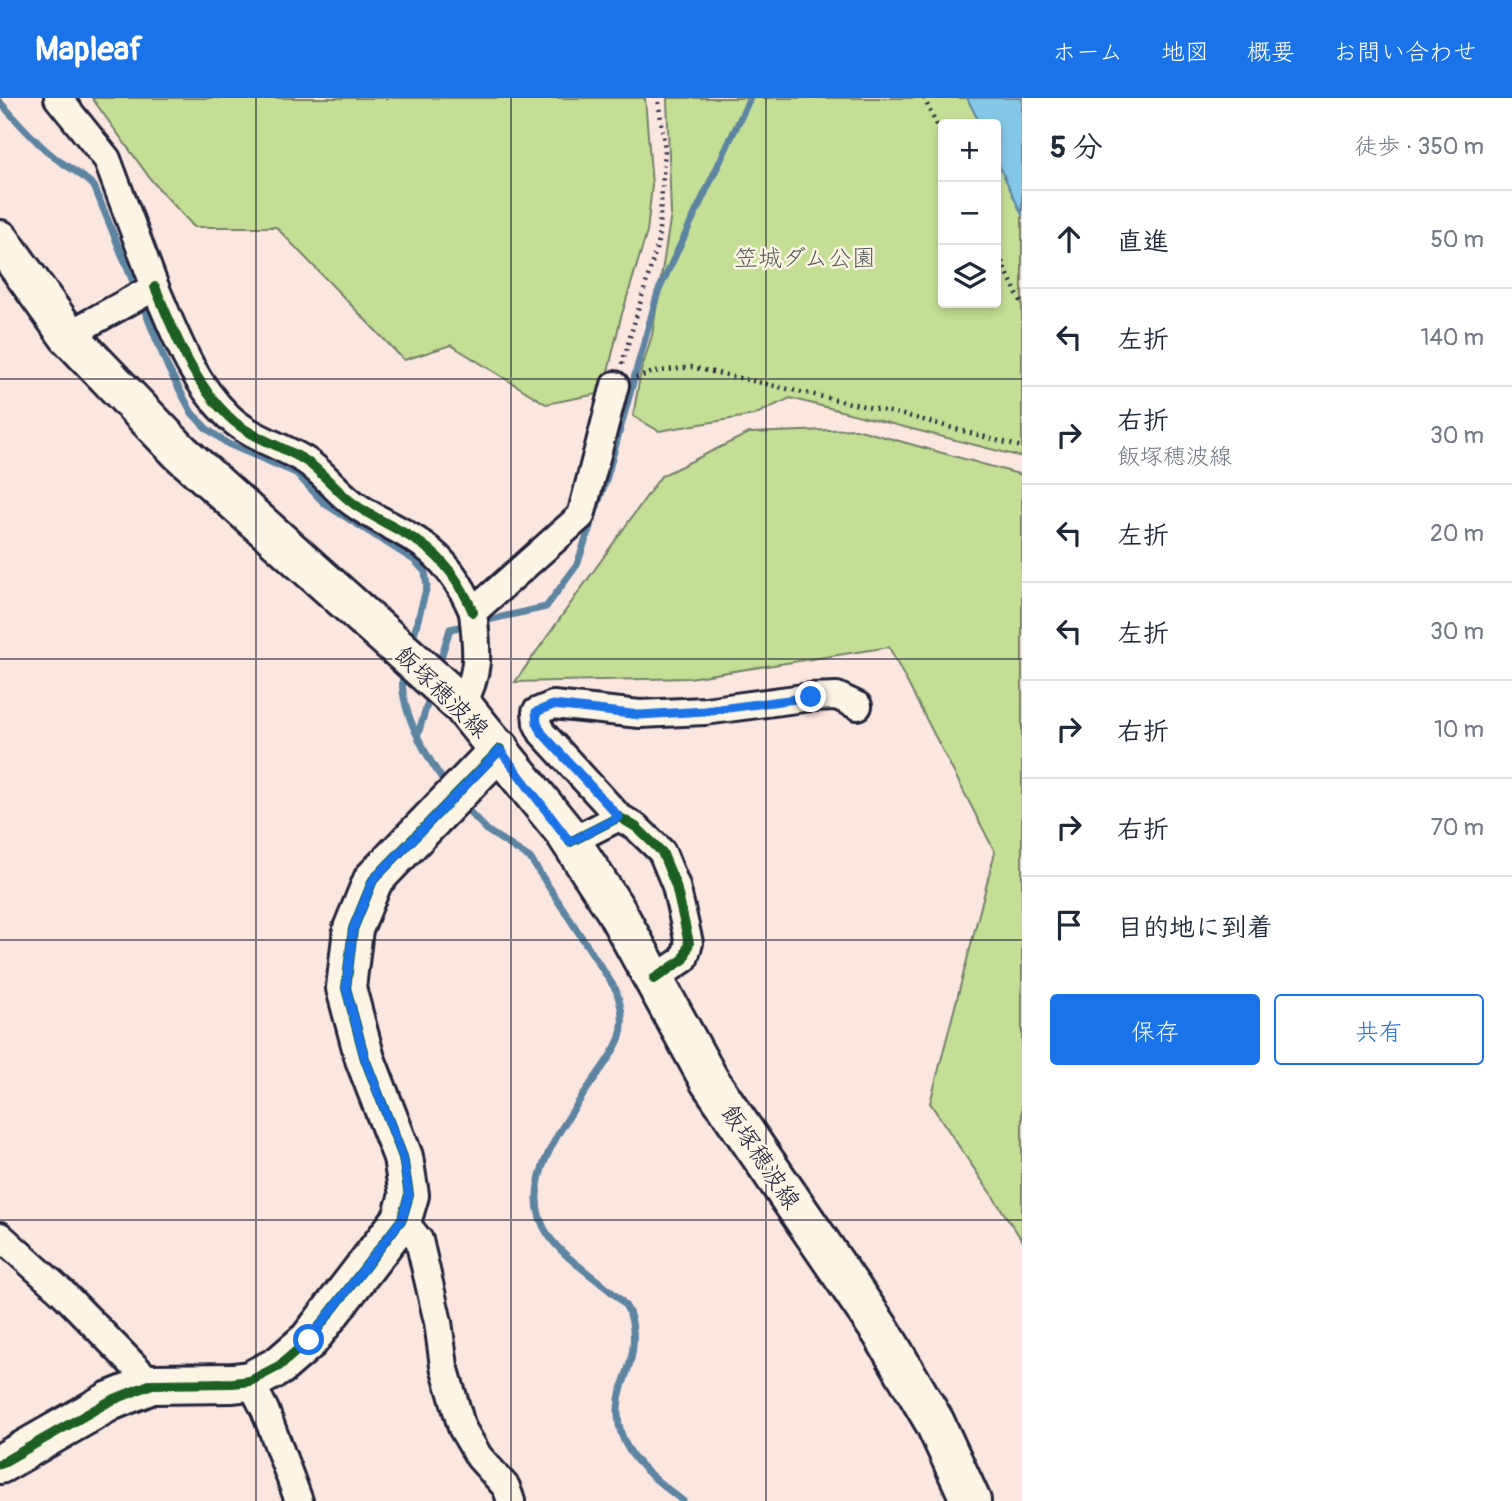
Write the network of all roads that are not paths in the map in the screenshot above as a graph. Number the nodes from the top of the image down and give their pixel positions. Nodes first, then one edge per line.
1 (58, 98) edge
2 (0, 240) edge
3 (155, 287) junction
4 (68, 335) junction
5 (615, 385) road end
6 (473, 612) junction
7 (462, 705) junction
8 (858, 706) dead end
9 (500, 750) junction
10 (619, 817) junction
11 (570, 842) junction
12 (653, 979) junction
13 (402, 1219) junction
14 (0, 1236) edge
15 (250, 1381) junction
16 (152, 1384) junction
17 (0, 1464) edge
18 (299, 1501) edge
19 (511, 1501) edge
20 (971, 1501) edge

1 - 3 street
2 - 4 main road, 飯塚穂波線
3 - 4 street
3 - 6 street
4 - 7 main road, 飯塚穂波線
5 - 6 street
6 - 7 street
7 - 9 main road, 飯塚穂波線
8 - 10 street
9 - 11 main road, 飯塚穂波線
9 - 13 main road
10 - 11 street
10 - 12 street
11 - 12 main road, 飯塚穂波線
12 - 20 main road, 飯塚穂波線
13 - 15 main road
13 - 19 street
14 - 16 street
15 - 16 main road
15 - 18 street
16 - 17 main road

